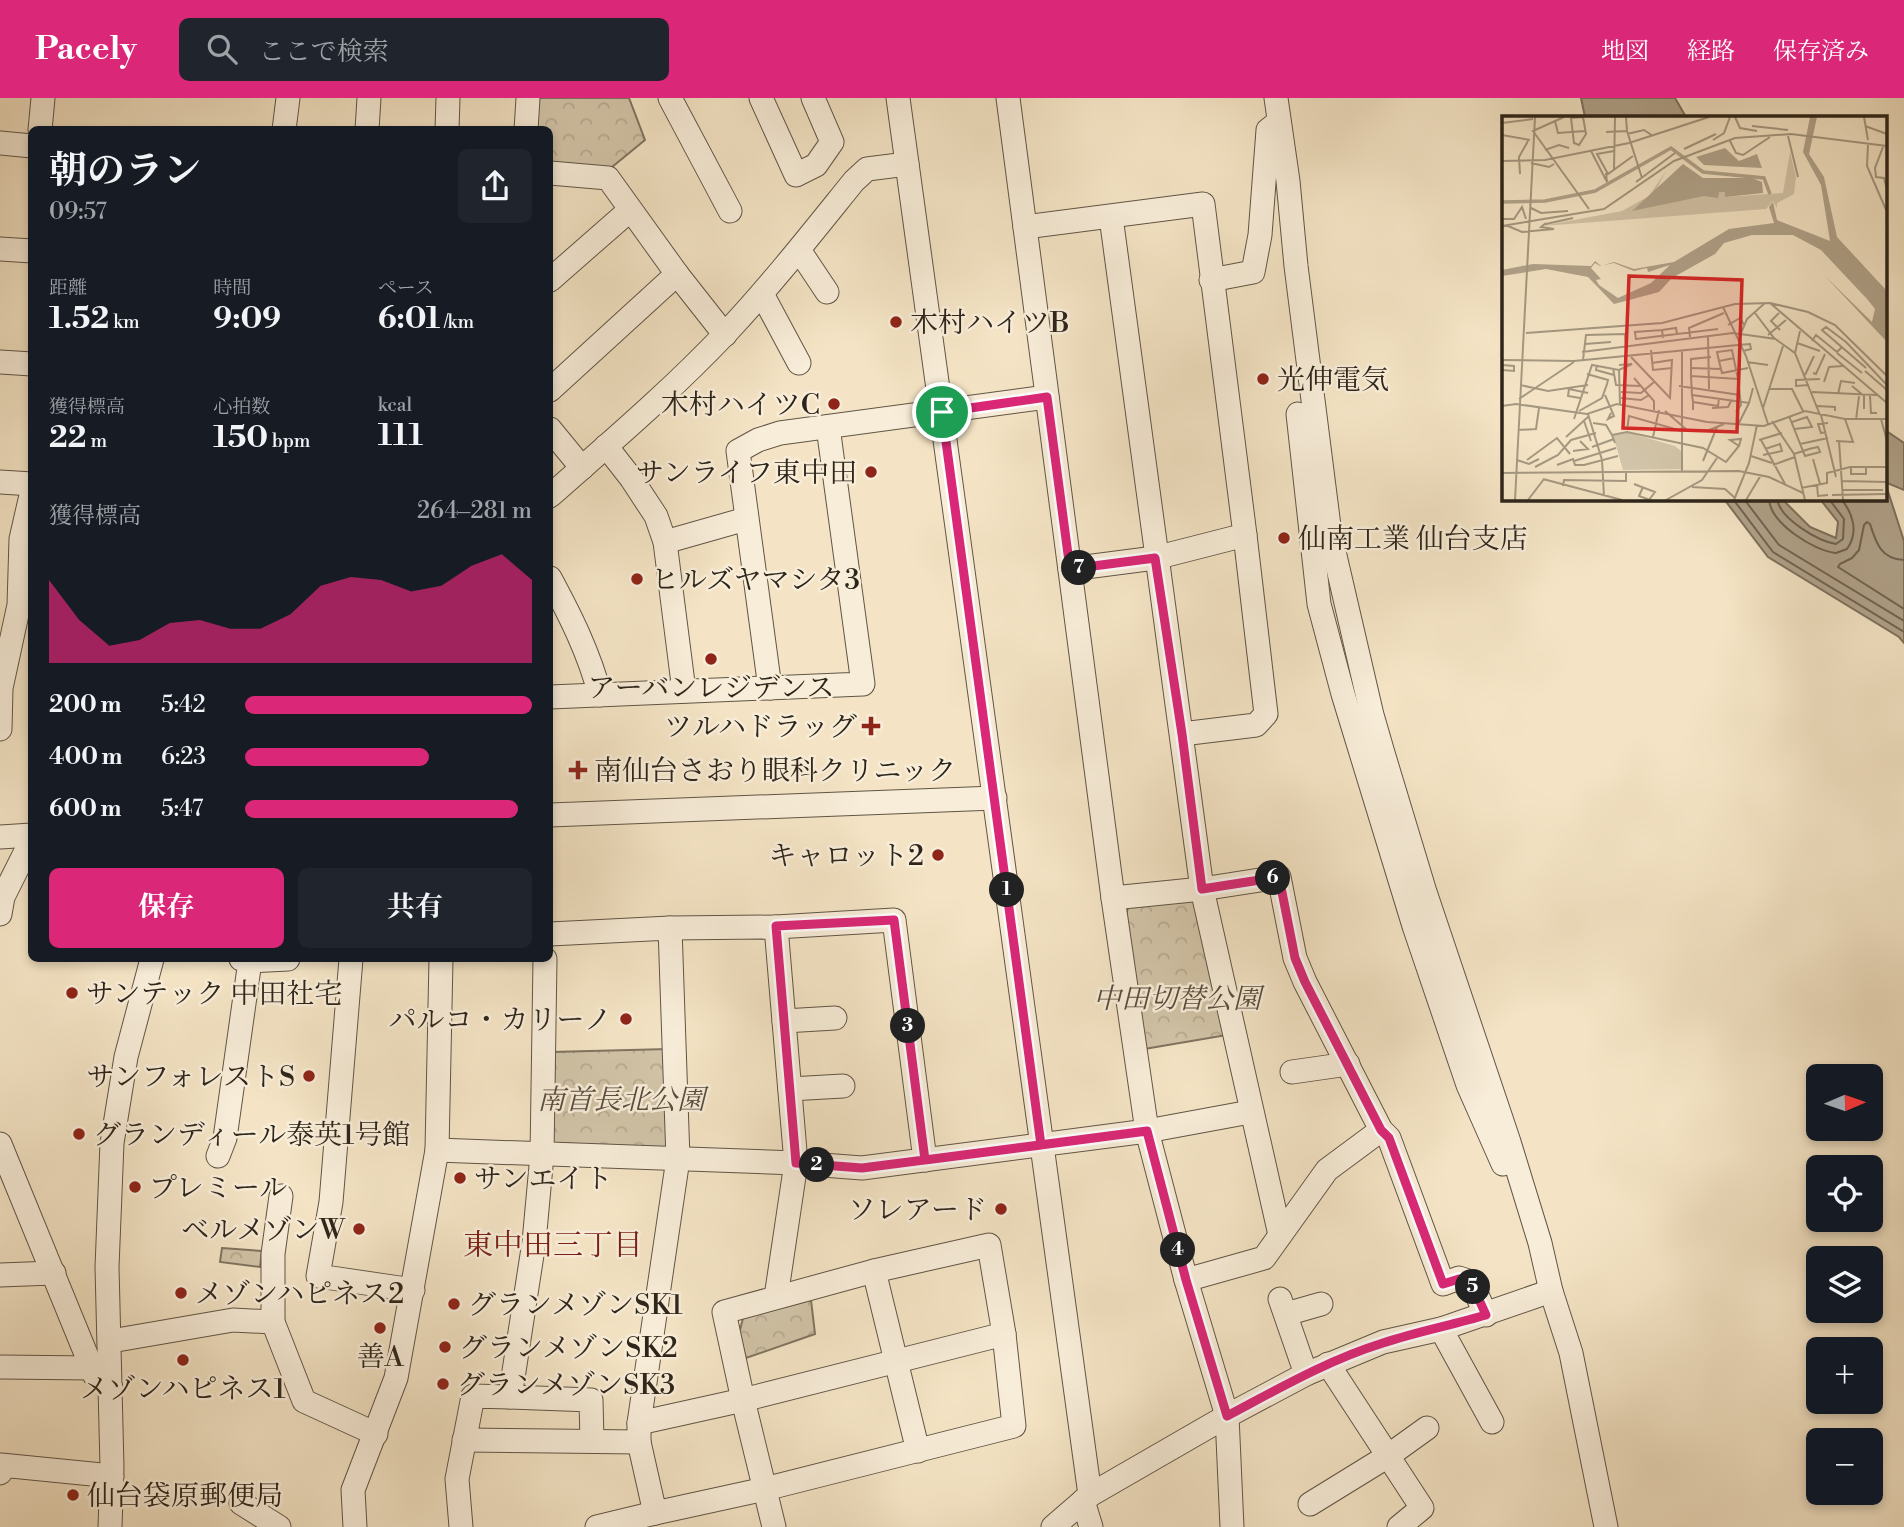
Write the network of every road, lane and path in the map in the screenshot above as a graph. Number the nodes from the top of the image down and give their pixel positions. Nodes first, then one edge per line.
1 (43, 98) edge
2 (288, 98) edge
3 (369, 98) edge
4 (448, 98) edge
5 (528, 98) edge
6 (670, 98) edge
7 (761, 98) edge
8 (813, 98) edge
9 (898, 98) edge
10 (1008, 98) edge
11 (1269, 98) edge
12 (1276, 98) edge
13 (1278, 122) junction
14 (40, 126) edge
15 (284, 126) edge
16 (367, 126) edge
17 (447, 126) edge
18 (526, 126) edge
19 (0, 143) edge
20 (28, 146) edge
21 (907, 164) junction
22 (553, 173) edge
23 (631, 209) junction
24 (730, 211) dead end
25 (1111, 217) junction
26 (1025, 227) junction
27 (0, 249) edge
28 (799, 250) junction
29 (28, 251) edge
30 (677, 274) junction
31 (553, 277) edge
32 (1211, 280) junction
33 (827, 292) dead end
34 (762, 294) junction
35 (725, 335) junction
36 (0, 362) edge
37 (799, 363) dead end
38 (28, 364) edge
39 (553, 387) edge
40 (1047, 397) junction
41 (942, 412) junction
42 (828, 427) junction
43 (553, 433) edge
44 (606, 446) junction
45 (582, 468) junction
46 (0, 482) edge
47 (28, 484) edge
48 (553, 493) edge
49 (28, 508) edge
50 (746, 519) junction
51 (1245, 535) junction
52 (665, 542) junction
53 (1155, 558) junction
54 (1070, 569) junction
55 (553, 584) edge
56 (771, 688) junction
57 (684, 691) junction
58 (600, 695) junction
59 (553, 697) edge
60 (0, 729) edge
61 (1182, 734) junction
62 (995, 798) junction
63 (553, 815) edge
64 (0, 837) edge
65 (28, 837) edge
66 (28, 845) edge
67 (1202, 889) junction
68 (1113, 898) junction
69 (0, 914) edge
70 (776, 926) junction
71 (670, 928) junction
72 (553, 934) edge
73 (151, 962) edge
74 (246, 962) edge
75 (351, 962) edge
76 (441, 962) edge
77 (545, 962) edge
78 (835, 1018) dead end
79 (784, 1021) junction
80 (1348, 1064) junction
81 (1292, 1072) dead end
82 (843, 1086) dead end
83 (790, 1089) junction
84 (1250, 1112) junction
85 (1381, 1130) junction
86 (1147, 1131) junction
87 (0, 1144) edge
88 (1041, 1145) junction
89 (437, 1150) junction
90 (541, 1155) junction
91 (218, 1156) dead end
92 (678, 1158) junction
93 (925, 1160) junction
94 (796, 1163) junction
95 (281, 1196) dead end
96 (1280, 1235) junction
97 (874, 1271) junction
98 (54, 1273) junction
99 (0, 1275) edge
100 (1186, 1280) junction
101 (413, 1290) junction
102 (1551, 1291) junction
103 (776, 1297) junction
104 (1321, 1304) dead end
105 (1486, 1315) junction
106 (274, 1322) junction
107 (1441, 1329) junction
108 (1004, 1334) junction
109 (111, 1341) junction
110 (895, 1360) junction
111 (1328, 1364) junction
112 (0, 1367) edge
113 (92, 1368) junction
114 (1306, 1374) junction
115 (111, 1388) junction
116 (510, 1397) junction
117 (743, 1400) junction
118 (1227, 1416) junction
119 (1492, 1422) dead end
120 (1427, 1428) dead end
121 (639, 1432) junction
122 (376, 1434) junction
123 (464, 1440) junction
124 (592, 1441) junction
125 (918, 1451) junction
126 (1388, 1456) junction
127 (0, 1473) edge
128 (112, 1475) junction
129 (765, 1489) junction
130 (1087, 1498) junction
131 (241, 1503) dead end
132 (1310, 1504) dead end
133 (655, 1513) junction
134 (110, 1527) edge
135 (279, 1527) edge
136 (355, 1527) edge
137 (461, 1527) edge
138 (597, 1527) edge
139 (774, 1527) edge
140 (1053, 1527) edge
141 (1091, 1527) edge
142 (1232, 1527) edge
143 (1399, 1527) edge
144 (1606, 1527) edge

1 - 14 street
2 - 15 street
3 - 16 street
4 - 17 street
5 - 18 street
6 - 24 street
7 - 8 street
9 - 21 street
10 - 26 street
11 - 13 street
12 - 13 street
13 - 32 street
13 - 102 street
19 - 20 street
21 - 28 street
21 - 41 street
22 - 23 street
23 - 30 street
23 - 31 street
25 - 26 street
25 - 32 street
25 - 53 street
26 - 40 street
27 - 29 street
28 - 33 street
28 - 34 street
30 - 35 street
30 - 39 street
32 - 51 street
34 - 35 street
34 - 37 street
35 - 44 street
36 - 38 street
40 - 41 street
40 - 54 street
41 - 42 street
41 - 62 street
42 - 50 street
42 - 56 street
43 - 45 street
44 - 45 street
44 - 52 street
45 - 48 street
46 - 47 street
49 - 60 street
50 - 52 street
50 - 56 street
51 - 53 street
51 - 61 street
52 - 57 street
53 - 54 street
53 - 61 street
54 - 68 street
55 - 58 street
56 - 57 street
57 - 58 street
58 - 59 street
61 - 67 street
62 - 63 street
62 - 88 street
64 - 65 street
66 - 69 street
67 - 68 street
67 - 80 street
67 - 84 street
68 - 86 street
70 - 71 street
70 - 79 street
70 - 93 street
71 - 72 street
71 - 92 street
73 - 109 street
74 - 91 street
75 - 101 street
76 - 89 street
77 - 90 street
78 - 79 street
79 - 83 street
80 - 81 street
80 - 85 street
82 - 83 street
83 - 94 street
84 - 86 street
84 - 96 street
85 - 96 street
85 - 105 street
86 - 88 street
86 - 100 street
87 - 98 street
88 - 93 street
88 - 130 street
89 - 90 street
89 - 101 street
90 - 92 street
90 - 116 street
92 - 94 street
92 - 121 street
93 - 94 street
94 - 103 street
95 - 106 street
96 - 100 street
97 - 103 street
97 - 108 street
97 - 110 street
98 - 99 street
98 - 113 street
100 - 118 street
101 - 122 street
102 - 105 street
102 - 144 street
103 - 117 street
104 - 114 street
105 - 107 street
106 - 109 street
106 - 122 street
107 - 111 street
107 - 119 street
108 - 110 street
108 - 125 street
109 - 115 street
110 - 117 street
110 - 125 street
111 - 114 street
111 - 126 street
112 - 113 street
113 - 115 street
114 - 118 street
115 - 128 street
116 - 123 street
116 - 124 street
117 - 121 street
117 - 129 street
118 - 130 street
118 - 142 street
120 - 126 street
121 - 124 street
121 - 133 street
122 - 136 street
123 - 124 street
123 - 137 street
125 - 129 street
126 - 132 street
126 - 143 street
127 - 128 street
128 - 134 street
129 - 133 street
129 - 139 street
130 - 140 street
130 - 141 street
131 - 135 street
133 - 138 street

